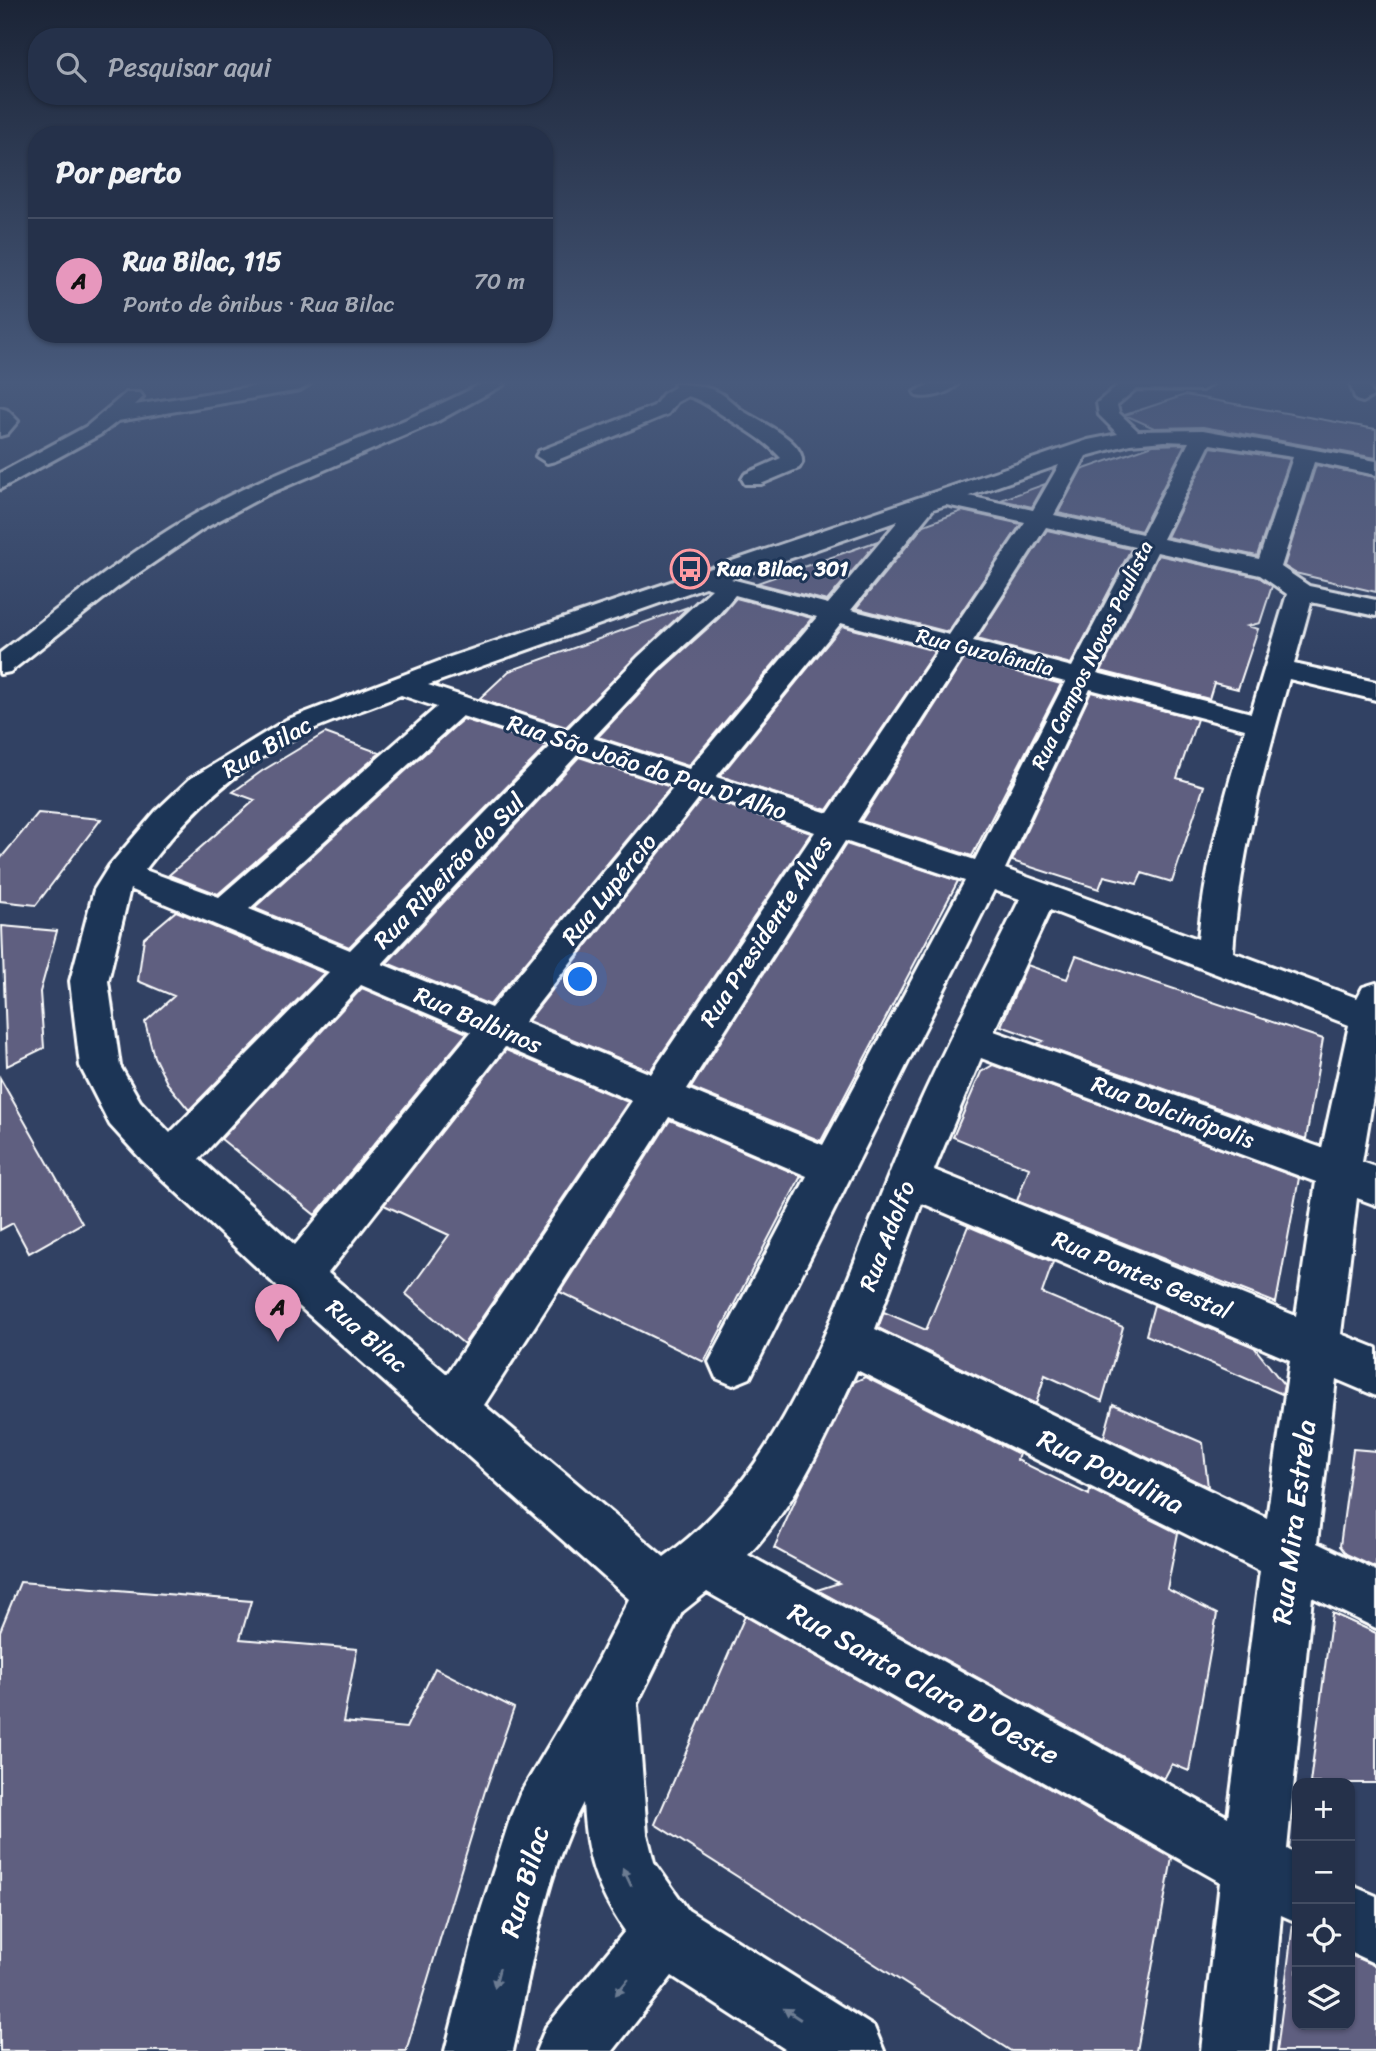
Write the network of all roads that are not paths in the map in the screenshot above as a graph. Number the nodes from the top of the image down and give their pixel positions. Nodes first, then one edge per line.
1 (281, 480) edge
2 (998, 480) edge
3 (1061, 480) edge
4 (1181, 480) edge
5 (1297, 480) edge
6 (935, 502) junction
7 (1040, 518) junction
8 (1150, 543) junction
9 (1268, 569) junction
10 (717, 583) junction
11 (1301, 592) junction
12 (1376, 607) edge
13 (836, 614) junction
14 (957, 645) junction
15 (6, 656) edge
16 (1281, 669) junction
17 (1083, 677) junction
18 (398, 685) junction
19 (1376, 691) edge
20 (457, 705) junction
21 (1263, 725) junction
22 (573, 743) junction
23 (698, 783) junction
24 (834, 827) junction
25 (121, 874) junction
26 (985, 875) junction
27 (1040, 893) junction
28 (223, 913) junction
29 (1214, 959) junction
30 (354, 970) junction
31 (1374, 1012) edge
32 (497, 1028) junction
33 (971, 1038) junction
34 (657, 1096) junction
35 (172, 1159) junction
36 (834, 1168) junction
37 (908, 1178) junction
38 (1359, 1179) edge
39 (298, 1276) junction
40 (848, 1340) junction
41 (1316, 1347) junction
42 (733, 1363) dead end
43 (1376, 1372) edge
44 (452, 1410) junction
45 (1287, 1559) junction
46 (683, 1576) junction
47 (1376, 1600) edge
48 (608, 1702) junction
49 (1275, 1878) edge
50 (1355, 1920) edge
51 (1376, 1931) edge
52 (665, 1933) junction
53 (479, 2051) edge
54 (570, 2051) edge
55 (850, 2051) edge
56 (1235, 2051) edge

1 - 15 street
2 - 6 street, Rua Bilac
3 - 7 street, Rua Presidente Alves
4 - 8 street, Rua Campos Novos Paulista
5 - 9 street
6 - 7 street
6 - 10 street, Rua Bilac
6 - 13 street, Rua Lupércio
7 - 8 street
7 - 14 street, Rua Presidente Alves
8 - 9 street
8 - 17 street, Rua Campos Novos Paulista
9 - 11 street
10 - 13 street, Rua Guzolândia
10 - 18 street, Rua Bilac
10 - 22 street, Rua Ribeirão do Sul
11 - 12 street
11 - 16 street
13 - 14 street, Rua Guzolândia
13 - 23 street, Rua Lupércio
14 - 17 street, Rua Guzolândia
14 - 24 street, Rua Presidente Alves
16 - 19 street
16 - 21 street
17 - 21 street, Rua Guzolândia
17 - 26 street, Rua Campos Novos Paulista
18 - 20 street, Rua São João do Pau D'Alho
18 - 25 street, Rua Bilac
20 - 22 street, Rua São João do Pau D'Alho
20 - 28 street
21 - 29 street
22 - 23 street, Rua São João do Pau D'Alho
22 - 30 street, Rua Ribeirão do Sul
23 - 24 street, Rua São João do Pau D'Alho
23 - 32 street, Rua Lupércio
24 - 26 street, Rua São João do Pau D'Alho
24 - 34 street, Rua Presidente Alves
25 - 28 street, Rua Balbinos
25 - 35 street, Rua Bilac
26 - 27 street, Rua São João do Pau D'Alho
26 - 36 street
27 - 29 street, Rua São João do Pau D'Alho
27 - 33 street, Rua Adolfo
28 - 30 street, Rua Balbinos
29 - 31 street, Rua São João do Pau D'Alho
30 - 32 street, Rua Balbinos
30 - 35 street, Rua Ribeirão do Sul
31 - 38 street, Rua Mira Estrela
32 - 34 street, Rua Balbinos
32 - 39 street, Rua Lupércio
33 - 37 street, Rua Adolfo
33 - 38 street, Rua Dolcinópolis
34 - 36 street, Rua Balbinos
34 - 44 street, Rua Presidente Alves
35 - 39 street, Rua Bilac
36 - 42 street
37 - 40 street, Rua Adolfo
37 - 41 street, Rua Pontes Gestal
38 - 41 street, Rua Mira Estrela
39 - 44 street, Rua Bilac
40 - 45 street, Rua Populina
40 - 46 street, Rua Adolfo
41 - 43 street, Rua Pontes Gestal
41 - 45 street, Rua Mira Estrela
44 - 46 street, Rua Bilac
45 - 47 street, Rua Populina
45 - 49 street, Rua Mira Estrela
46 - 48 street
46 - 49 street, Rua Santa Clara D'Oeste
52 -> 48 street
48 -> 53 street, Rua Bilac
49 - 56 street, Rua Mira Estrela
50 - 51 street
52 -> 54 street
55 -> 52 street

